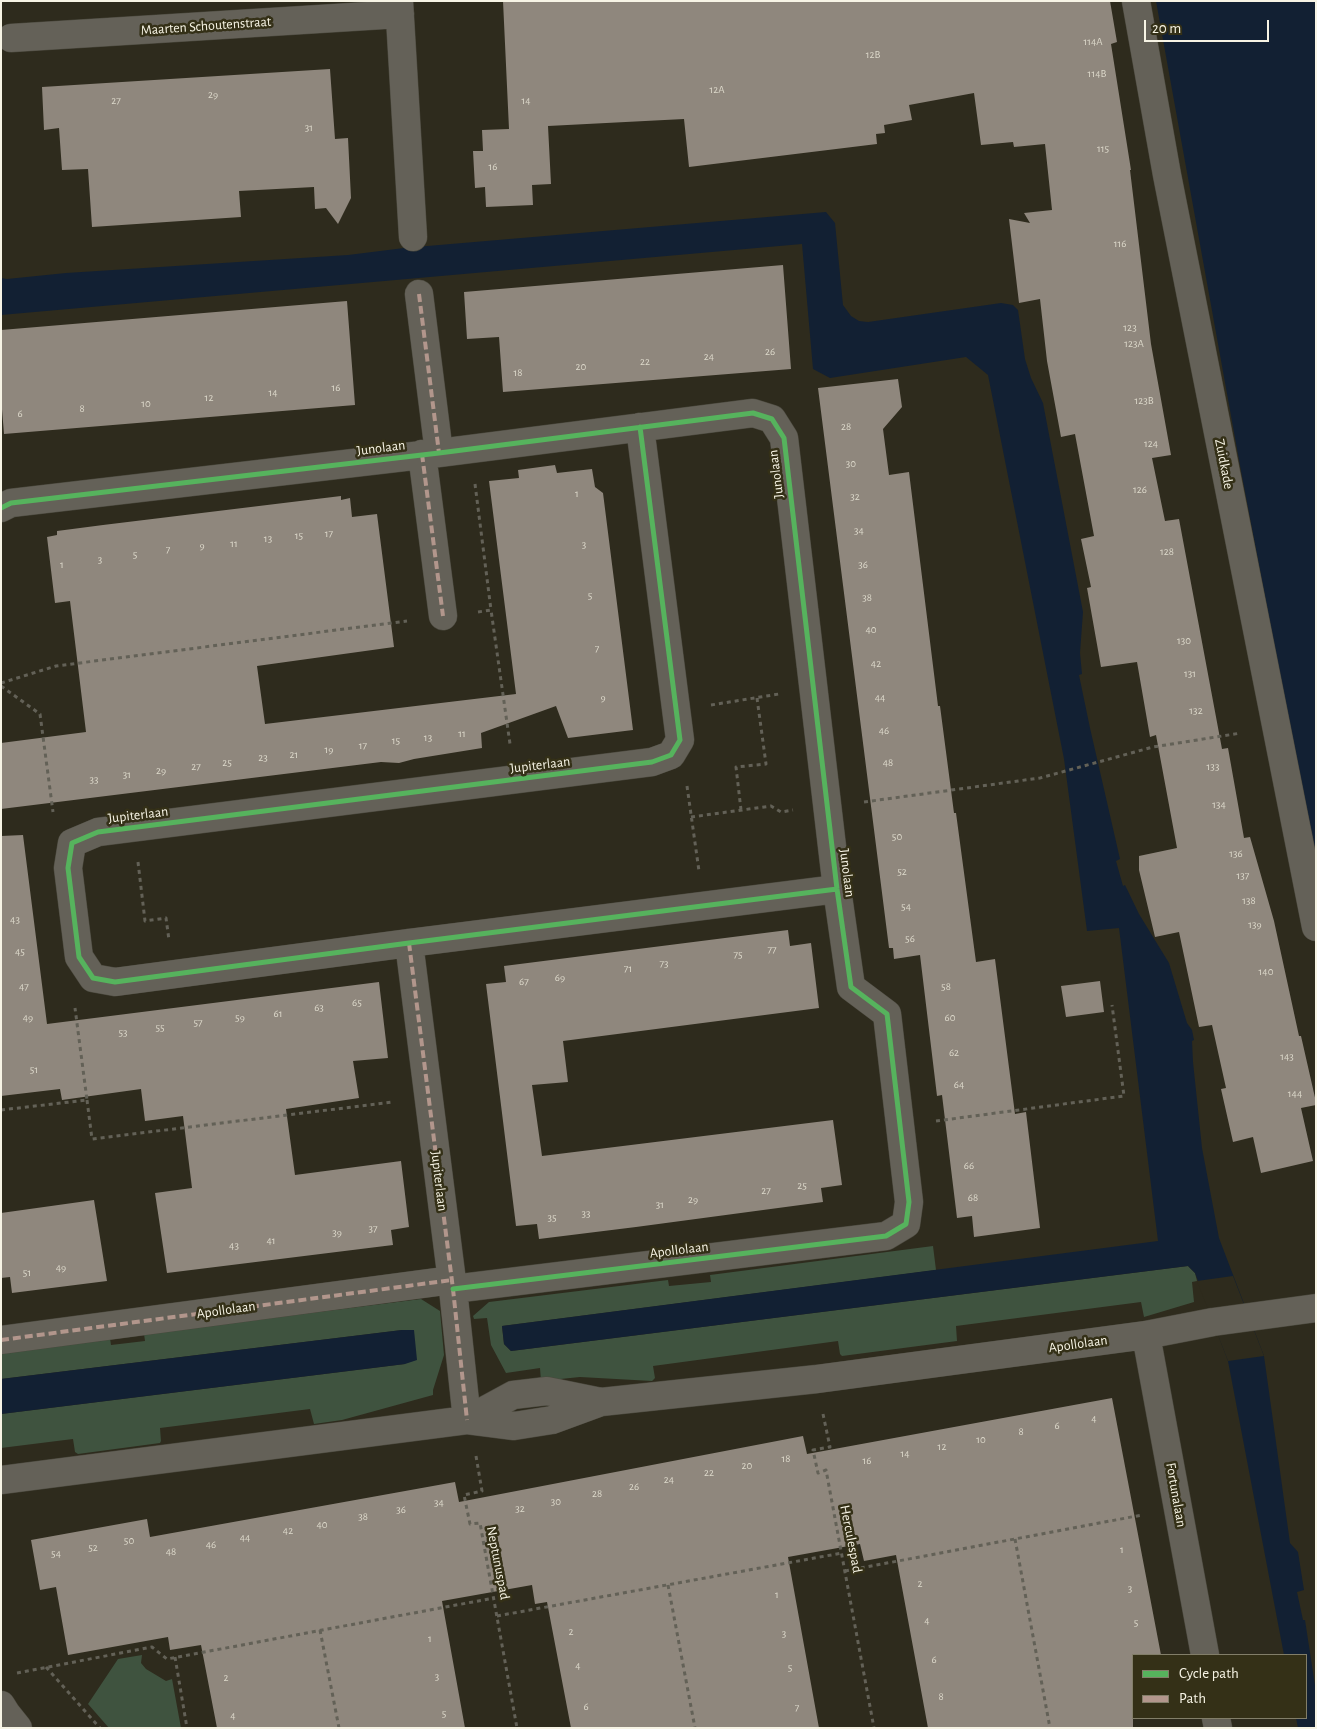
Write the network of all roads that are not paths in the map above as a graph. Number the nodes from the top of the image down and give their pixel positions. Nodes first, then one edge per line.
1 (1136, 1) edge
2 (400, 8) edge
3 (11, 38) dead end
4 (413, 237) dead end
5 (419, 294) dead end
6 (640, 427) junction
7 (431, 453) junction
8 (1, 508) edge
9 (443, 616) road end
10 (837, 889) junction
11 (1316, 927) edge
12 (409, 943) junction
13 (906, 1224) joint
14 (452, 1285) junction
15 (1316, 1308) edge
16 (1146, 1335) junction
17 (1, 1340) edge
18 (467, 1420) junction
19 (1, 1480) edge
20 (1205, 1654) edge
21 (1, 1705) edge
22 (18, 1728) edge

1 - 11 street, Zuidkade
2 - 3 street, Maarten Schoutenstraat
2 - 4 street, Maarten Schoutenstraat
5 - 7 street, Junolaan
6 - 7 street, Junolaan
6 - 10 street, Junolaan
6 - 12 street, Jupiterlaan
7 - 8 street, Junolaan
7 - 9 street, Junolaan
10 - 12 street
10 - 13 street, Junolaan
12 - 14 street, Jupiterlaan
13 - 14 street, Apollolaan
14 - 17 street, Apollolaan
14 - 18 street, Jupiterlaan
15 - 16 street, Apollolaan
16 - 18 street, Apollolaan
16 - 20 street, Fortunalaan
18 - 19 street, Apollolaan
21 - 22 street

